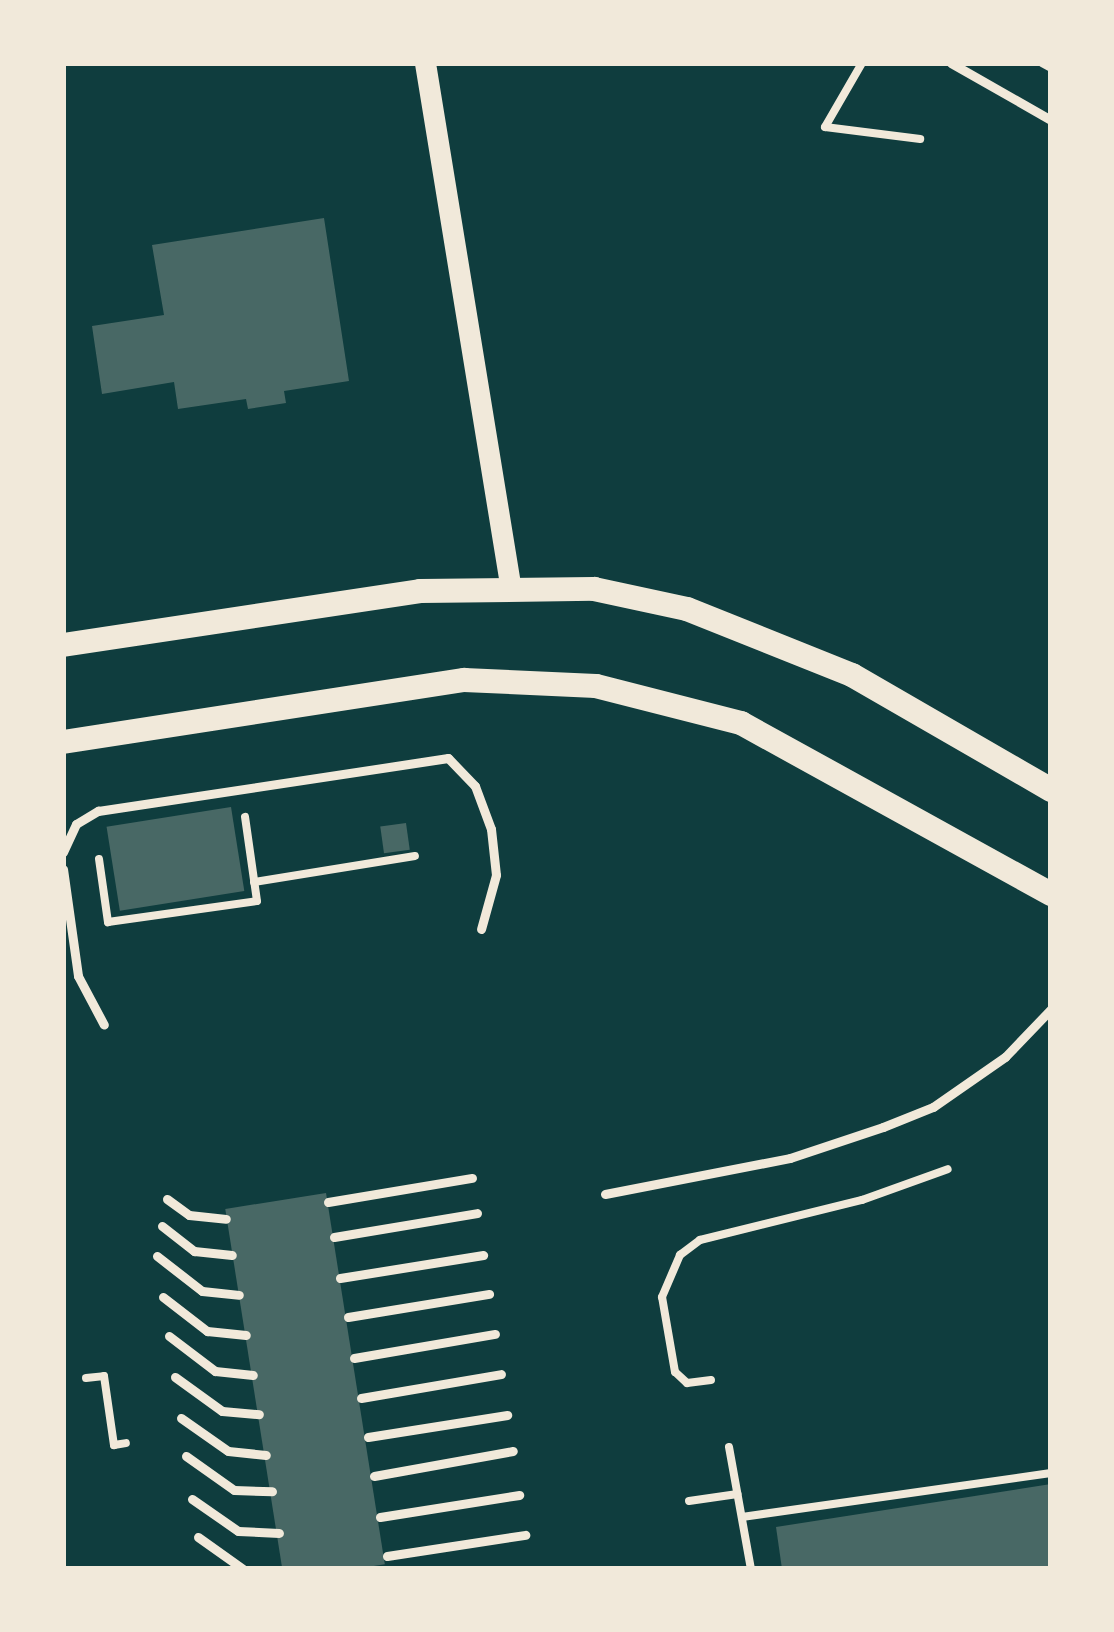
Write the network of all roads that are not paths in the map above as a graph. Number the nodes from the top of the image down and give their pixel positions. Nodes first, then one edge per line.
1 (425, 63) edge
2 (951, 63) edge
3 (1051, 120) edge
4 (510, 584) junction
5 (63, 645) edge
6 (63, 742) edge
7 (1051, 790) edge
8 (63, 852) edge
9 (63, 869) edge
10 (1051, 894) edge
11 (481, 929) dead end
12 (1051, 1009) edge
13 (104, 1025) dead end
14 (472, 1178) dead end
15 (605, 1194) dead end
16 (167, 1199) dead end
17 (328, 1202) dead end
18 (477, 1214) dead end
19 (226, 1219) dead end
20 (162, 1226) dead end
21 (334, 1237) dead end
22 (232, 1255) dead end
23 (483, 1255) dead end
24 (157, 1256) dead end
25 (340, 1278) dead end
26 (239, 1294) dead end
27 (489, 1294) dead end
28 (163, 1297) dead end
29 (347, 1317) dead end
30 (495, 1334) dead end
31 (246, 1335) dead end
32 (170, 1336) dead end
33 (354, 1358) dead end
34 (501, 1373) dead end
35 (253, 1375) dead end
36 (176, 1377) dead end
37 (361, 1398) dead end
38 (259, 1414) dead end
39 (507, 1415) dead end
40 (181, 1418) dead end
41 (368, 1438) dead end
42 (513, 1451) dead end
43 (266, 1455) dead end
44 (186, 1456) dead end
45 (374, 1476) dead end
46 (272, 1491) dead end
47 (519, 1495) dead end
48 (192, 1498) dead end
49 (380, 1517) dead end
50 (279, 1533) dead end
51 (525, 1535) dead end
52 (198, 1537) dead end
53 (387, 1556) dead end
54 (243, 1569) edge

1 - 4 street
2 - 3 lane
4 - 5 main road
4 - 7 main road
6 - 10 main road
8 - 11 lane
9 - 13 lane
12 - 15 lane
14 - 17 lane
16 - 19 lane
18 - 21 lane
20 - 22 lane
23 - 25 lane
24 - 26 lane
27 - 29 lane
28 - 31 lane
30 - 33 lane
32 - 35 lane
34 - 37 lane
36 - 38 lane
39 - 41 lane
40 - 43 lane
42 - 45 lane
44 - 46 lane
47 - 49 lane
48 - 50 lane
51 - 53 lane
52 - 54 lane

